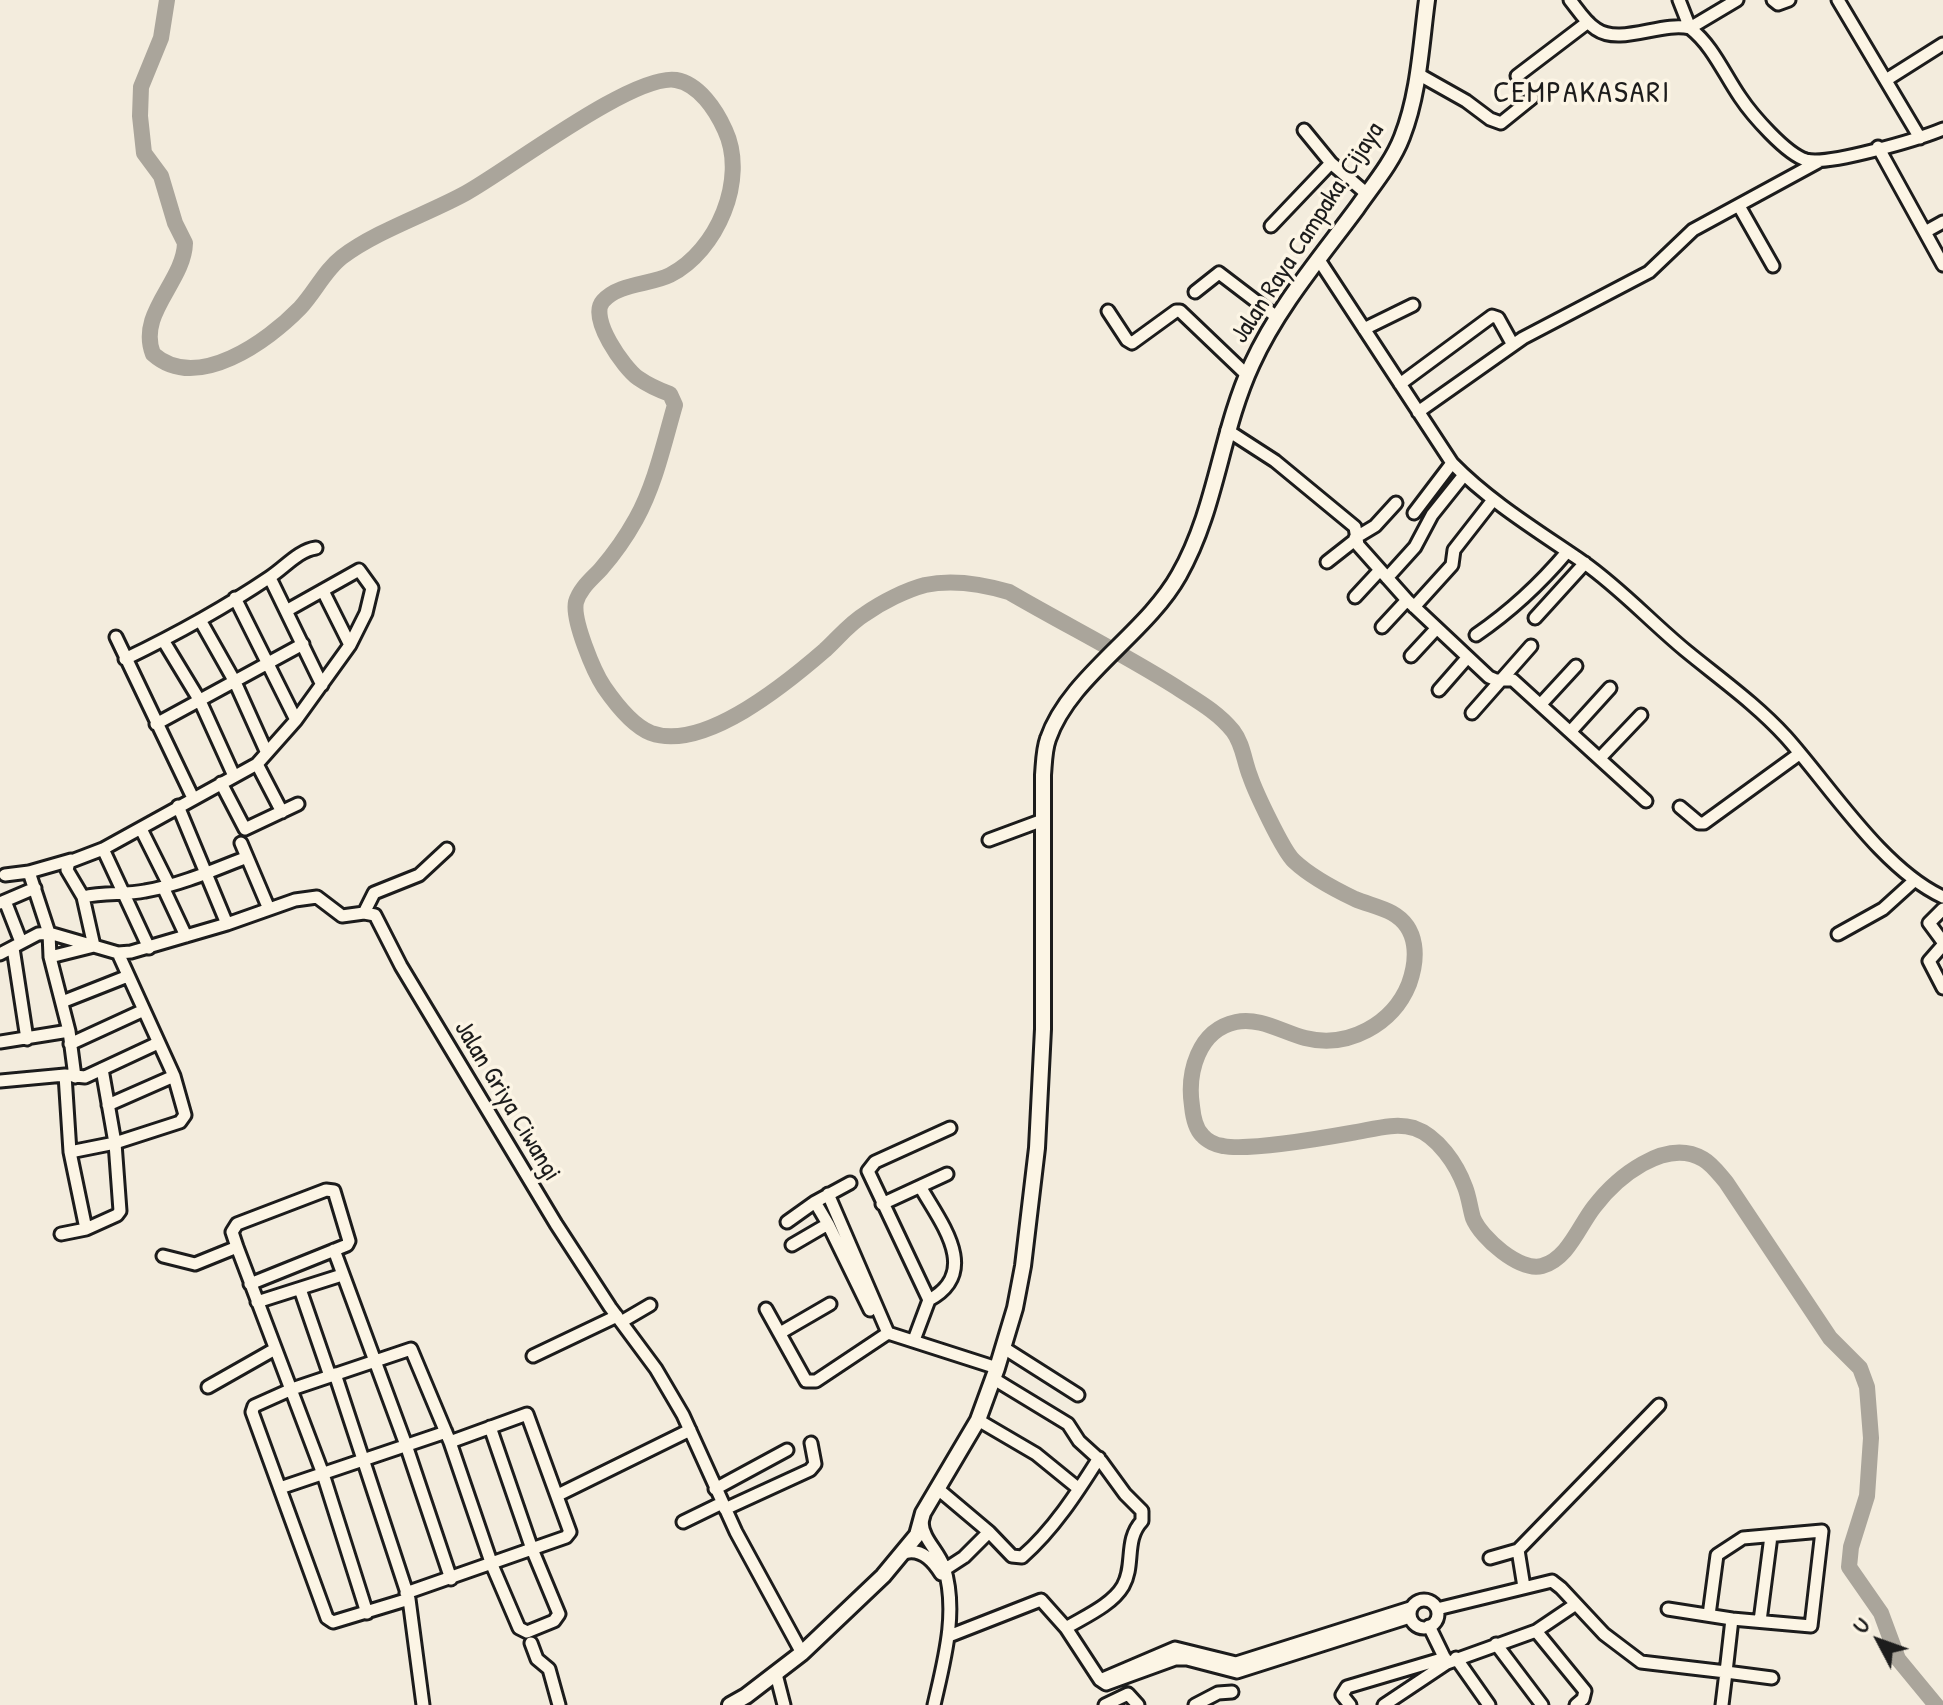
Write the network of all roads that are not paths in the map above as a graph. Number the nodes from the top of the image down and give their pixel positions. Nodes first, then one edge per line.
1 (1427, 0) edge
2 (1570, 0) edge
3 (1679, 0) edge
4 (1737, 0) edge
5 (1773, 0) edge
6 (1789, 0) edge
7 (1838, 0) edge
8 (1588, 22) junction
9 (1690, 28) junction
10 (1943, 44) edge
11 (1418, 74) junction
12 (1517, 76) dead end
13 (1886, 80) junction
14 (1532, 98) dead end
15 (1943, 129) edge
16 (1304, 130) dead end
17 (1920, 138) junction
18 (1878, 147) junction
19 (1818, 162) junction
20 (1331, 163) junction
21 (1367, 194) junction
22 (1739, 206) junction
23 (1943, 222) edge
24 (1271, 226) dead end
25 (1925, 232) junction
26 (1319, 260) junction
27 (1943, 265) edge
28 (1773, 266) dead end
29 (1195, 292) dead end
30 (1413, 305) dead end
31 (1108, 311) dead end
32 (1278, 318) junction
33 (1364, 329) junction
34 (1513, 345) junction
35 (1247, 375) junction
36 (1400, 384) junction
37 (1418, 412) junction
38 (1227, 430) junction
39 (1452, 463) junction
40 (1464, 475) junction
41 (1493, 500) junction
42 (1396, 503) dead end
43 (1414, 513) dead end
44 (1355, 539) junction
45 (316, 548) dead end
46 (1567, 552) junction
47 (1327, 562) dead end
48 (1585, 563) junction
49 (1383, 574) junction
50 (270, 578) junction
51 (323, 591) junction
52 (1355, 597) dead end
53 (235, 598) junction
54 (1410, 604) junction
55 (286, 611) junction
56 (366, 613) junction
57 (1535, 618) dead end
58 (200, 620) junction
59 (341, 627) junction
60 (1382, 627) dead end
61 (1436, 629) junction
62 (1476, 635) dead end
63 (116, 637) dead end
64 (163, 640) junction
65 (303, 644) junction
66 (350, 645) junction
67 (1531, 646) dead end
68 (1411, 656) dead end
69 (1467, 658) junction
70 (125, 659) junction
71 (268, 665) junction
72 (1576, 666) dead end
73 (1500, 680) junction
74 (235, 682) junction
75 (322, 685) junction
76 (1610, 688) dead end
77 (1439, 690) dead end
78 (200, 701) junction
79 (1541, 704) junction
80 (1472, 713) dead end
81 (1641, 715) dead end
82 (296, 720) junction
83 (156, 724) junction
84 (1571, 731) junction
85 (266, 751) junction
86 (1799, 754) junction
87 (1600, 758) junction
88 (257, 764) junction
89 (234, 776) junction
90 (221, 783) junction
91 (193, 798) junction
92 (1646, 801) dead end
93 (298, 804) dead end
94 (178, 806) junction
95 (1680, 807) dead end
96 (282, 812) junction
97 (1043, 820) junction
98 (141, 829) junction
99 (989, 840) dead end
100 (241, 843) dead end
101 (103, 849) junction
102 (447, 849) dead end
103 (247, 857) junction
104 (72, 860) junction
105 (29, 872) junction
106 (207, 873) junction
107 (5, 875) dead end
108 (1915, 880) junction
109 (166, 886) junction
110 (35, 888) junction
111 (123, 893) junction
112 (83, 897) junction
113 (1943, 897) edge
114 (2, 902) edge
115 (269, 909) junction
116 (1943, 909) edge
117 (364, 913) junction
118 (227, 924) junction
119 (49, 933) junction
120 (1838, 934) dead end
121 (186, 936) junction
122 (1943, 943) edge
123 (17, 945) junction
124 (94, 946) junction
125 (149, 948) junction
126 (118, 953) junction
127 (0, 954) edge
128 (50, 957) junction
129 (128, 976) junction
130 (1943, 988) edge
131 (62, 1002) junction
132 (144, 1010) junction
133 (69, 1031) junction
134 (27, 1039) junction
135 (0, 1042) edge
136 (158, 1043) junction
137 (70, 1044) junction
138 (102, 1069) junction
139 (70, 1076) junction
140 (174, 1076) junction
141 (0, 1080) edge
142 (108, 1105) junction
143 (950, 1128) dead end
144 (115, 1143) junction
145 (70, 1152) junction
146 (947, 1174) dead end
147 (850, 1183) dead end
148 (921, 1188) junction
149 (828, 1194) junction
150 (815, 1202) junction
151 (882, 1204) junction
152 (787, 1222) dead end
153 (828, 1224) junction
154 (86, 1229) junction
155 (61, 1234) dead end
156 (792, 1245) dead end
157 (237, 1247) junction
158 (334, 1250) junction
159 (163, 1256) dead end
160 (342, 1275) junction
161 (250, 1284) junction
162 (300, 1289) junction
163 (929, 1300) junction
164 (257, 1302) junction
165 (830, 1304) dead end
166 (650, 1305) dead end
167 (766, 1309) dead end
168 (619, 1319) junction
169 (780, 1333) junction
170 (886, 1334) junction
171 (914, 1340) junction
172 (1004, 1348) junction
173 (275, 1349) junction
174 (533, 1356) dead end
175 (375, 1361) junction
176 (996, 1374) junction
177 (333, 1375) junction
178 (208, 1387) dead end
179 (292, 1389) junction
180 (1078, 1395) dead end
181 (1659, 1405) dead end
182 (978, 1420) junction
183 (490, 1427) junction
184 (690, 1430) junction
185 (448, 1437) junction
186 (811, 1443) dead end
187 (406, 1445) junction
188 (787, 1450) dead end
189 (1099, 1458) junction
190 (365, 1460) junction
191 (323, 1474) junction
192 (280, 1488) junction
193 (715, 1489) junction
194 (938, 1489) junction
195 (1079, 1489) junction
196 (558, 1495) junction
197 (723, 1506) junction
198 (923, 1513) junction
199 (683, 1522) dead end
200 (989, 1532) junction
201 (1771, 1536) junction
202 (532, 1549) junction
203 (1518, 1550) junction
204 (899, 1555) junction
205 (1490, 1558) dead end
206 (492, 1565) junction
207 (942, 1571) junction
208 (451, 1579) junction
209 (1524, 1587) junction
210 (407, 1596) junction
211 (1576, 1604) junction
212 (1437, 1609) junction
213 (1668, 1609) dead end
214 (1410, 1612) junction
215 (367, 1613) junction
216 (1709, 1615) junction
217 (1732, 1619) junction
218 (1760, 1621) junction
219 (1429, 1626) junction
220 (1066, 1628) junction
221 (1536, 1631) junction
222 (949, 1636) junction
223 (531, 1643) dead end
224 (1496, 1644) junction
225 (802, 1653) junction
226 (1449, 1659) junction
227 (1726, 1672) junction
228 (776, 1674) junction
229 (1772, 1678) dead end
230 (1232, 1692) dead end
231 (423, 1705) edge
232 (559, 1705) edge
233 (730, 1705) edge
234 (784, 1705) edge
235 (934, 1705) edge
236 (1105, 1705) edge
237 (1138, 1705) edge
238 (1195, 1705) edge
239 (1350, 1705) edge
240 (1384, 1705) edge
241 (1489, 1705) edge
242 (1542, 1705) edge
243 (1576, 1705) edge
244 (1722, 1705) edge

1 - 11 main road, Jalan Raya Campaka, Cijaya
2 - 8 street
3 - 9 street
4 - 9 street
5 - 6 street
7 - 13 street
8 - 9 street
8 - 12 street
9 - 19 street
10 - 13 street
11 - 14 street
11 - 21 main road, Jalan Raya Campaka, Cijaya
13 - 17 street
15 - 17 street
16 - 20 street
17 - 18 street
18 - 19 street
18 - 25 street
19 - 22 street
20 - 21 street
20 - 24 street
21 - 26 main road, Jalan Raya Campaka, Cijaya
22 - 28 street
22 - 34 street
23 - 25 street
25 - 27 street
26 - 32 main road, Jalan Raya Campaka, Cijaya
26 - 33 street
29 - 32 street
30 - 33 street
31 - 35 street
32 - 35 main road, Jalan Raya Campaka, Cijaya
33 - 36 street
34 - 36 street
34 - 37 street
35 - 38 main road, Jalan Raya Campaka, Cijaya
36 - 37 street
37 - 39 street
38 - 44 street
38 - 97 main road, Jalan Raya Campaka, Cijaya
39 - 40 street
39 - 43 street
40 - 41 street
40 - 49 street
41 - 46 street
41 - 54 street
42 - 44 street
44 - 47 street
44 - 49 street
45 - 50 street
46 - 48 street
46 - 62 street
48 - 57 street
48 - 86 street
49 - 52 street
49 - 54 street
50 - 53 street
50 - 55 street
51 - 55 street
51 - 56 street
51 - 59 street
53 - 58 street
53 - 71 street
54 - 60 street
54 - 61 street
55 - 65 street
56 - 59 street
56 - 66 street
58 - 64 street
58 - 74 street
59 - 66 street
61 - 68 street
61 - 69 street
63 - 70 street
64 - 70 street
64 - 78 street
65 - 71 street
65 - 75 street
66 - 75 street
67 - 73 street
69 - 73 street
69 - 77 street
70 - 83 street
71 - 74 street
71 - 82 street
72 - 79 street
73 - 79 street
73 - 80 street
74 - 78 street
74 - 85 street
75 - 82 street
76 - 84 street
78 - 83 street
78 - 89 street
79 - 84 street
81 - 87 street
82 - 85 street
83 - 91 street
84 - 87 street
85 - 88 street
86 - 95 street
86 - 108 street
87 - 92 street
88 - 89 street
88 - 96 street
89 - 90 street
90 - 91 street
90 - 96 street
91 - 94 street
93 - 96 street
94 - 98 street
94 - 106 street
97 - 99 street
97 - 172 main road, Jalan Raya Campaka, Cijaya
98 - 101 street
98 - 109 street
100 - 103 street
101 - 104 street
101 - 111 street
102 - 117 street
103 - 106 street
103 - 115 street
104 - 105 street
104 - 112 street
105 - 107 street
105 - 110 street
106 - 109 street
106 - 118 street
108 - 113 street
108 - 120 street
109 - 111 street
109 - 121 street
110 - 114 street
110 - 119 street
111 - 112 street
111 - 125 street
112 - 124 street
114 - 123 street
115 - 117 street
115 - 118 street
116 - 122 street
117 - 168 street, Jalan Griya Ciwangi
118 - 121 street
119 - 123 street
119 - 124 street
119 - 128 street
121 - 125 street
122 - 130 street
123 - 127 street
123 - 134 street
124 - 126 street
124 - 128 street
125 - 126 street
126 - 129 street
128 - 131 street
129 - 131 street
129 - 132 street
131 - 133 street
132 - 136 street
132 - 137 street
133 - 134 street
133 - 137 street
134 - 135 street
136 - 138 street
136 - 140 street
137 - 139 street
138 - 139 street
138 - 142 street
139 - 141 street
139 - 145 street
140 - 142 street
140 - 144 street
142 - 144 street
143 - 151 street
144 - 145 street
144 - 154 street
145 - 154 street
146 - 148 street
147 - 149 street
148 - 151 street
148 - 163 street
149 - 150 street
149 - 170 street
150 - 152 street
150 - 153 street
151 - 163 street
153 - 156 street
153 - 170 street
154 - 155 street
157 - 158 street
157 - 159 street
157 - 161 street
158 - 160 street
158 - 161 street
160 - 162 street
160 - 175 street
161 - 164 street
162 - 164 street
162 - 177 street
163 - 171 street
164 - 173 street
165 - 169 street
166 - 168 street
167 - 169 street
168 - 174 street
168 - 184 street, Jalan Griya Ciwangi
169 - 170 street
170 - 171 street
171 - 176 street
172 - 176 main road, Jalan Raya Campaka, Cijaya
172 - 180 street
173 - 178 street
173 - 179 street
175 - 177 street
175 - 185 street
175 - 187 street
176 - 182 main road, Jalan Raya Campaka, Cijaya
176 - 189 street
177 - 179 street
177 - 190 street
179 - 191 street
179 - 192 street
181 - 203 street
182 - 194 main road, Jalan Raya Campaka, Cijaya
182 - 195 street
183 - 185 street
183 - 196 street
183 - 202 street
184 - 193 street, Jalan Griya Ciwangi
184 - 196 street
185 - 187 street
185 - 206 street
186 - 197 street
187 - 190 street
187 - 208 street
188 - 193 street
189 - 195 street
189 - 220 street
190 - 191 street
190 - 210 street
191 - 192 street
191 - 215 street
192 - 215 street
193 - 197 street, Jalan Griya Ciwangi
194 - 198 main road, Jalan Raya Campaka, Cijaya
194 - 200 street
195 - 200 street
196 - 202 street
197 - 199 street
197 - 225 street, Jalan Griya Ciwangi
198 - 204 main road, Jalan Raya Campaka, Cijaya
198 - 207 street
200 - 207 street
201 - 216 street
201 - 218 street
201 - 218 street
202 - 206 street
202 - 206 street
203 - 205 street
203 - 209 street
204 - 207 street
204 - 225 main road, Jalan Raya Campaka, Cijaya
206 - 208 street
207 - 222 street
208 - 210 street
209 - 211 street
209 - 212 street
210 - 215 street
210 - 231 street
211 - 221 street
211 - 227 street
212 - 214 street
212 - 219 street
213 - 216 street
214 - 219 street
214 - 220 street
216 - 217 street
217 - 218 street
217 - 227 street
219 - 226 street
220 - 222 street
221 - 224 street
221 - 243 street
222 - 235 street
223 - 232 street
224 - 226 street
224 - 242 street
225 - 228 main road, Jalan Raya Campaka, Cijaya
226 - 239 street
226 - 240 street
226 - 241 street
227 - 229 street
227 - 244 street
228 - 233 main road, Jalan Raya Campaka, Cijaya
228 - 234 street
230 - 238 street
236 - 237 street

